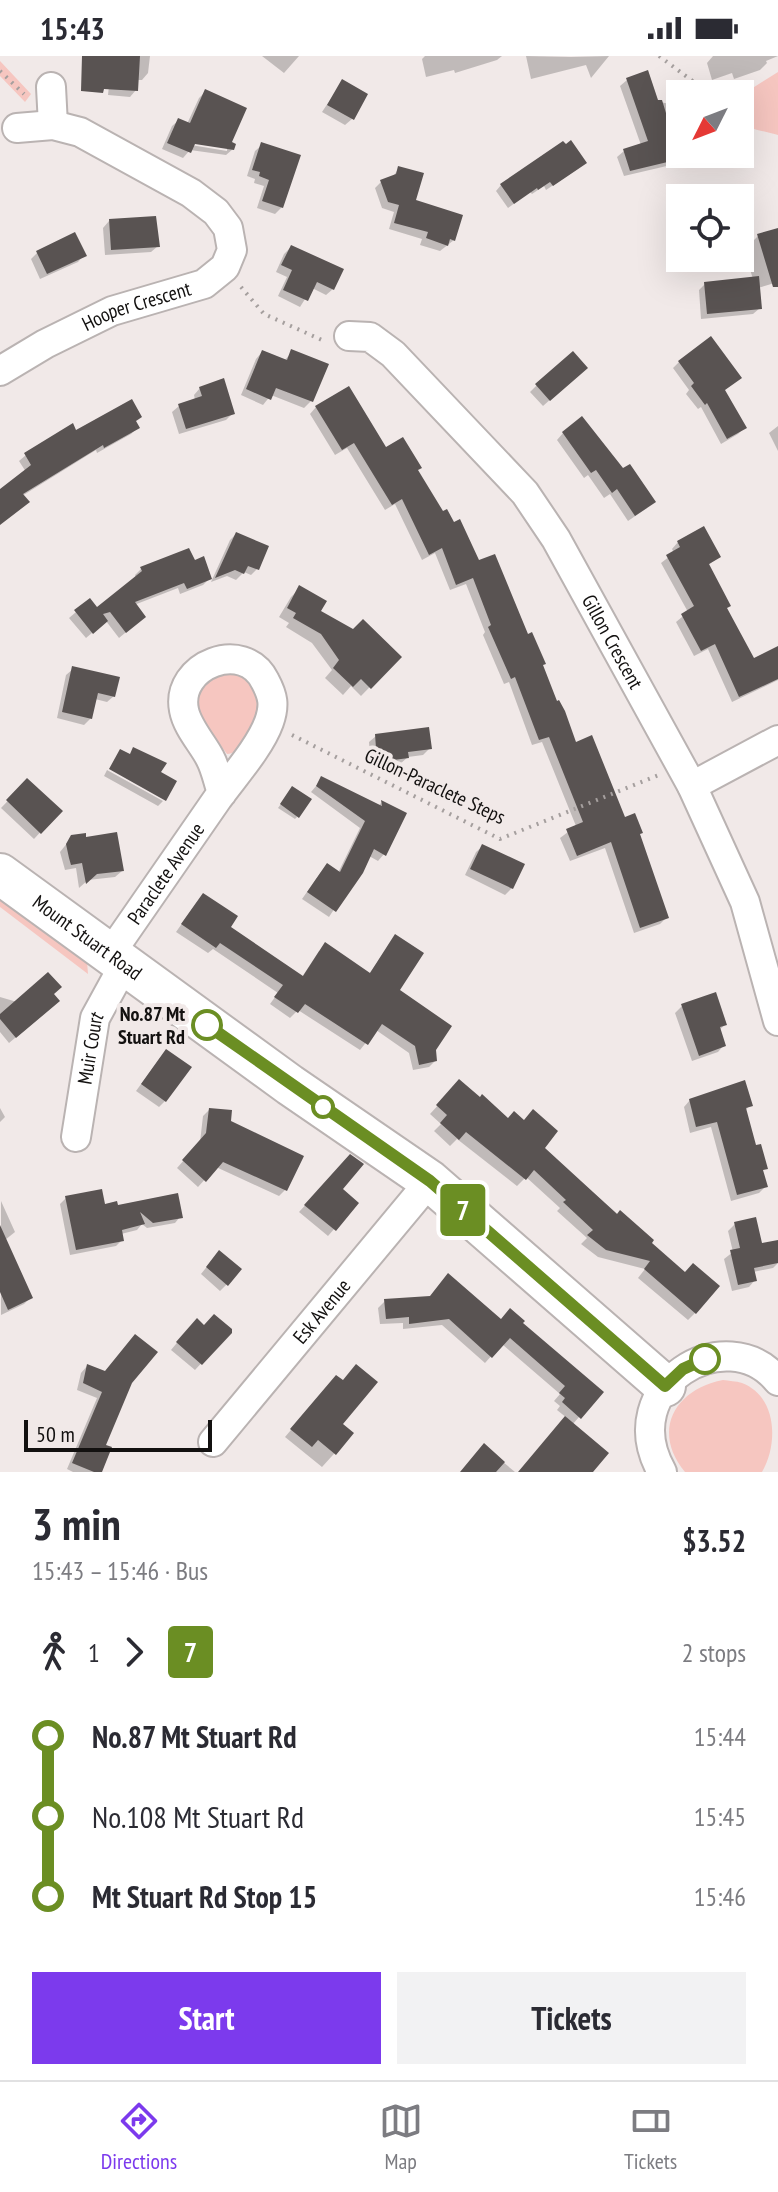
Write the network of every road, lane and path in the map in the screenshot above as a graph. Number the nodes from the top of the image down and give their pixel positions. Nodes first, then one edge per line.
1 (659, 56) edge
2 (691, 80) edge
3 (51, 87) dead end
4 (53, 125) junction
5 (17, 128) dead end
6 (225, 267) junction
7 (338, 339) joint
8 (0, 371) edge
9 (269, 723) junction
10 (778, 740) edge
11 (686, 777) junction
12 (222, 793) junction
13 (0, 874) edge
14 (117, 959) junction
15 (778, 1021) edge
16 (76, 1137) dead end
17 (430, 1181) junction
18 (778, 1381) edge
19 (665, 1386) junction
20 (213, 1442) dead end
21 (654, 1468) edge

1 - 2 path
3 - 4 street
4 - 5 street
4 - 6 street
6 - 7 path
6 - 8 street, Hooper Crescent
7 - 11 street, Gillon Crescent
9 - 11 path, Gillon-Paraclete Steps
9 - 12 street, Paraclete Avenue
9 - 12 street
10 - 11 street
11 - 15 street, Gillon Crescent
12 - 14 street, Paraclete Avenue
13 - 14 street, Mount Stuart Road
14 - 16 street, Muir Court
14 - 17 street, Mount Stuart Road
17 - 19 street, Mount Stuart Road
17 - 20 street, Esk Avenue
18 - 19 street
19 - 21 street

